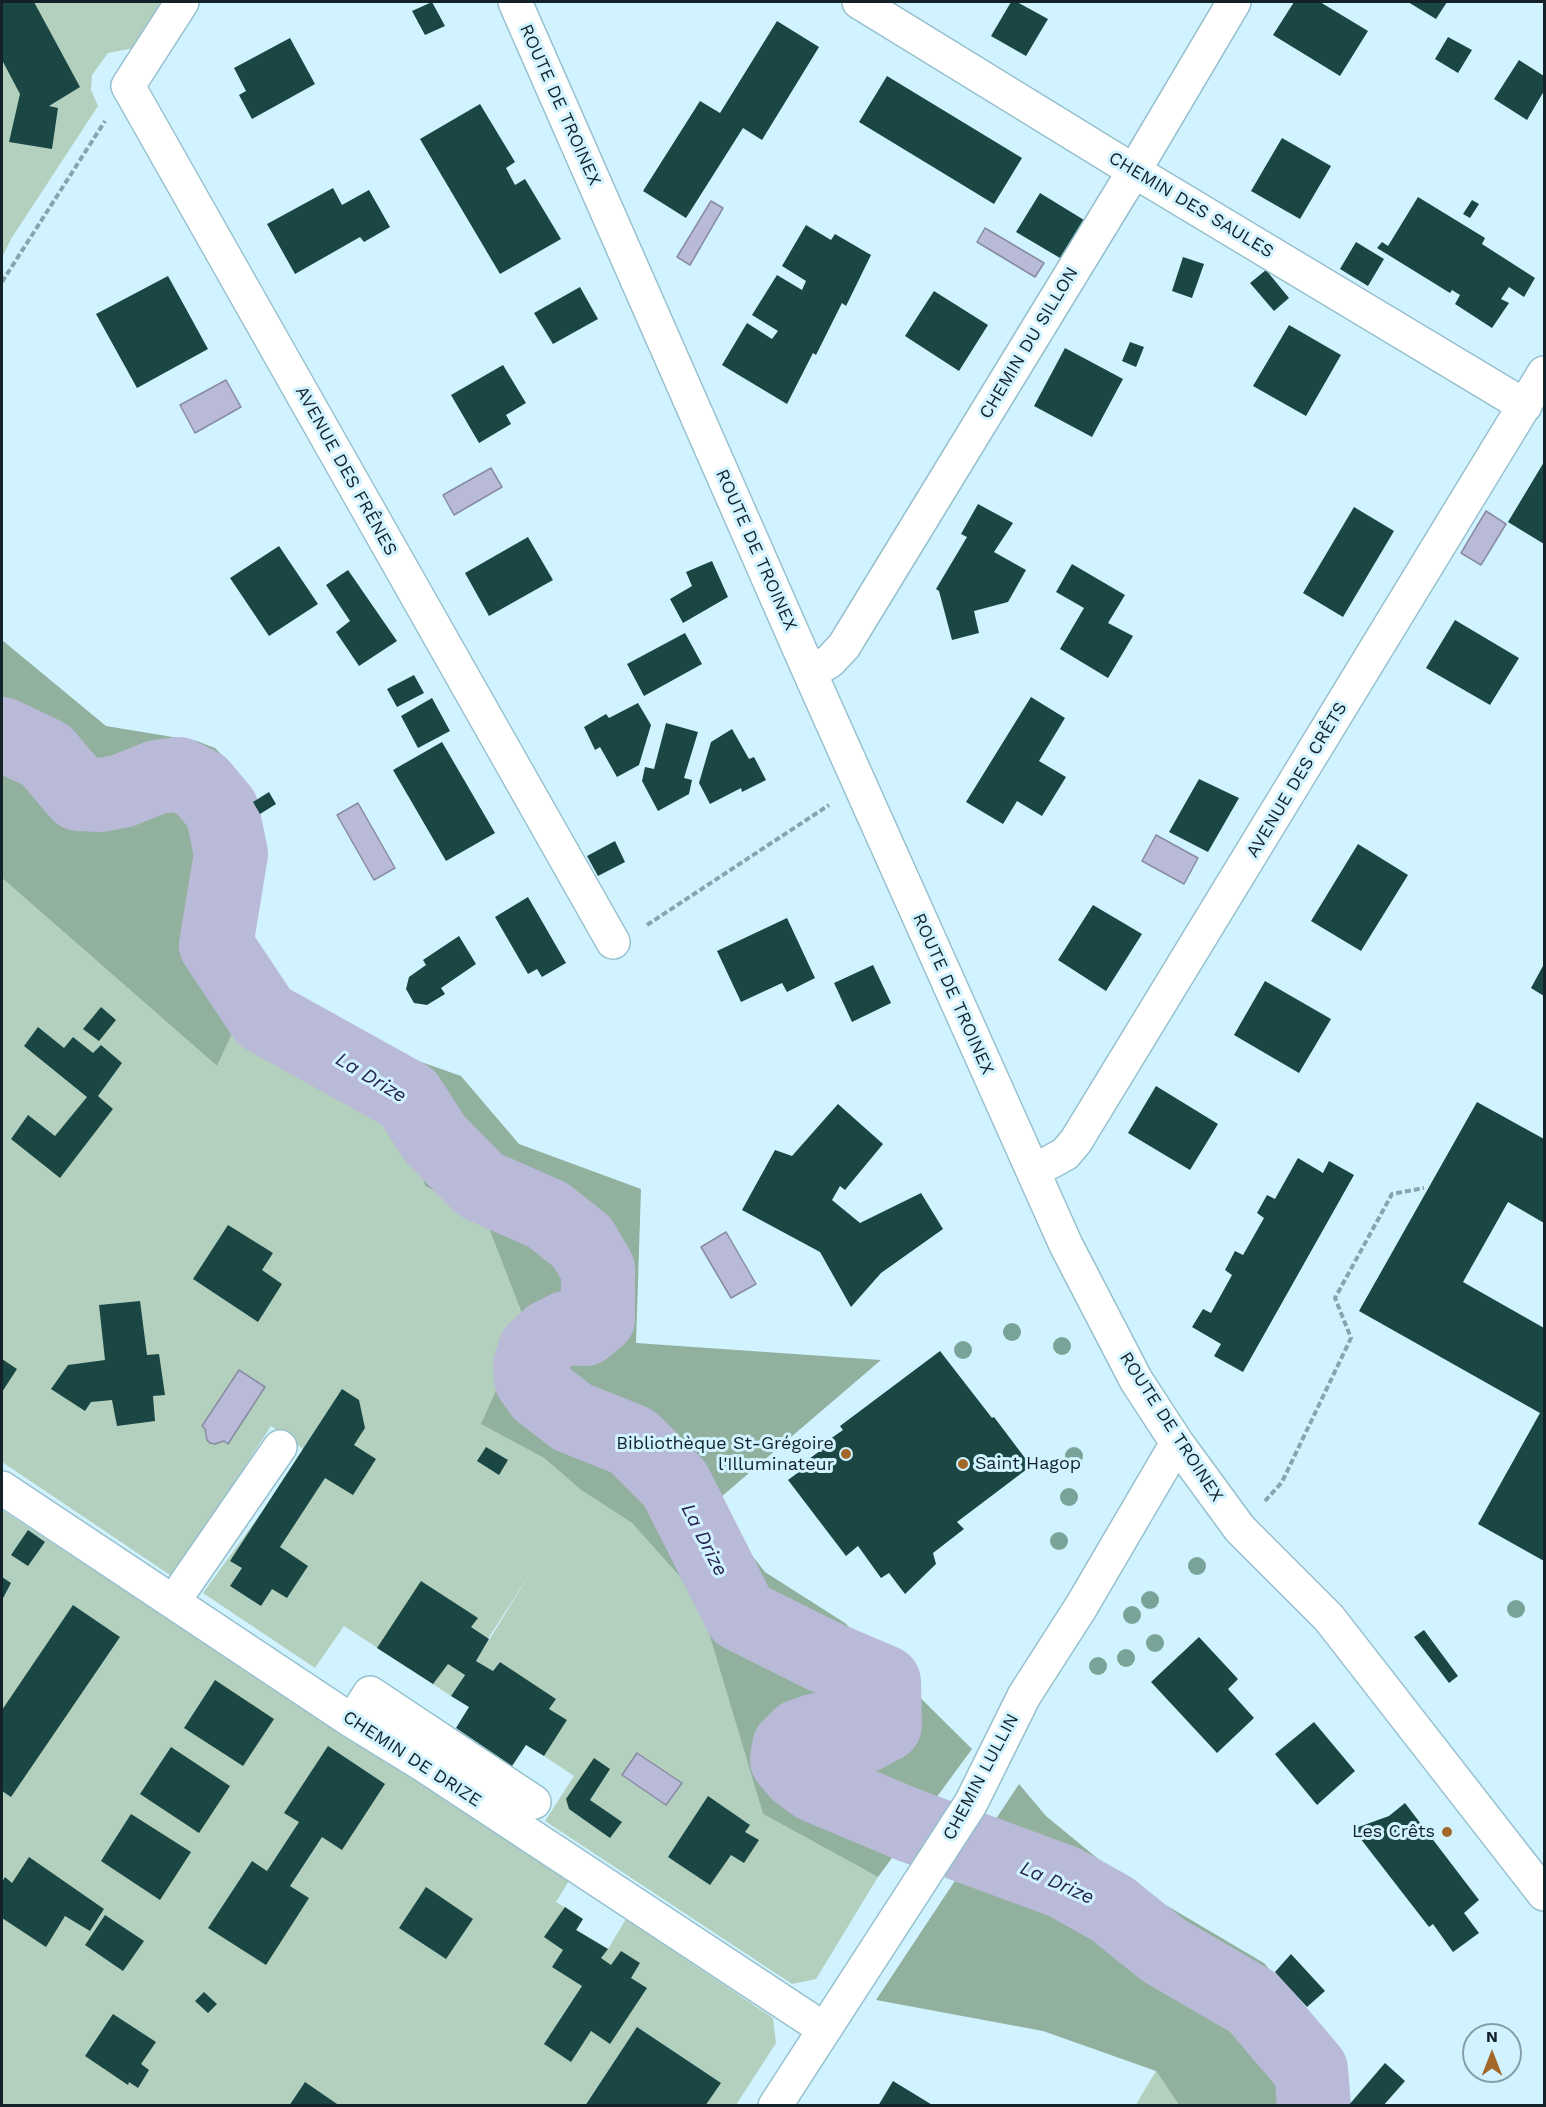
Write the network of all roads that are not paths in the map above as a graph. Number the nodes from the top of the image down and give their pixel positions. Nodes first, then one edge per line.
1 (182, 2) edge
2 (514, 2) edge
3 (859, 2) edge
4 (1234, 2) edge
5 (1134, 171) junction
6 (1545, 373) edge
7 (1525, 406) junction
8 (810, 673) junction
9 (613, 942) road end
10 (1034, 1171) junction
11 (1177, 1443) junction
12 (280, 1447) dead end
13 (2, 1488) edge
14 (173, 1602) junction
15 (352, 1721) junction
16 (534, 1802) dead end
17 (1545, 1894) edge
18 (824, 2030) junction
19 (775, 2106) edge

1 - 9 street, AVENUE DES FRÊNES
2 - 8 street, ROUTE DE TROINEX
3 - 5 street, CHEMIN DES SAULES
4 - 5 street, CHEMIN DU SILLON
5 - 7 street, CHEMIN DES SAULES
5 - 8 street, CHEMIN DU SILLON
6 - 7 street, AVENUE DES CRÊTS
7 - 10 street, AVENUE DES CRÊTS
8 - 10 street, ROUTE DE TROINEX
10 - 11 street, ROUTE DE TROINEX
11 - 17 street, ROUTE DE TROINEX
11 - 18 street, CHEMIN LULLIN
12 - 14 street
13 - 14 street, CHEMIN DE DRIZE
14 - 15 street, CHEMIN DE DRIZE
15 - 16 street
15 - 18 street, CHEMIN DE DRIZE
18 - 19 street, CHEMIN LULLIN

